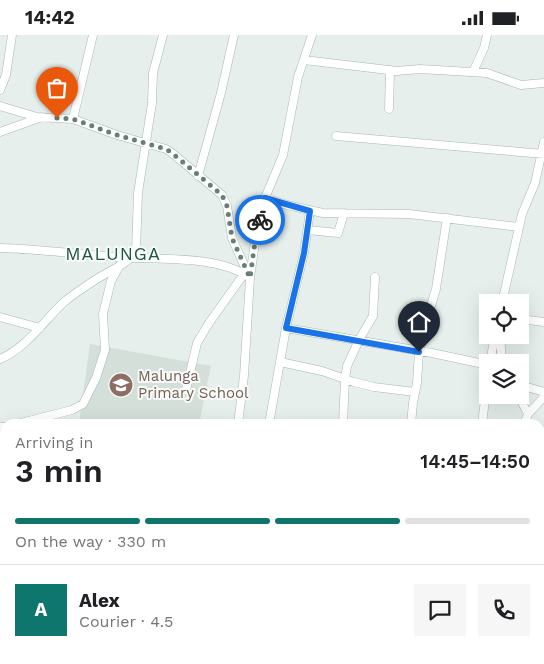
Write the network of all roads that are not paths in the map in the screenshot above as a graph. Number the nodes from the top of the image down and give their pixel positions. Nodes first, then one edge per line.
1 (12, 35) edge
2 (94, 35) edge
3 (162, 35) edge
4 (234, 35) edge
5 (312, 35) edge
6 (487, 35) edge
7 (304, 60) junction
8 (390, 70) junction
9 (472, 72) junction
10 (544, 83) edge
11 (0, 90) edge
12 (0, 106) edge
13 (389, 109) dead end
14 (42, 117) junction
15 (73, 119) junction
16 (0, 132) edge
17 (336, 136) dead end
18 (544, 142) edge
19 (147, 143) junction
20 (543, 154) edge
21 (198, 176) junction
22 (265, 198) junction
23 (310, 211) junction
24 (344, 213) junction
25 (447, 218) junction
26 (519, 227) junction
27 (308, 230) junction
28 (0, 248) edge
29 (133, 257) junction
30 (121, 264) junction
31 (247, 276) junction
32 (375, 277) dead end
33 (504, 294) edge
34 (0, 317) edge
35 (529, 320) edge
36 (544, 322) edge
37 (40, 328) junction
38 (286, 328) junction
39 (359, 340) junction
40 (419, 352) junction
41 (0, 359) edge
42 (280, 362) junction
43 (479, 362) edge
44 (345, 379) junction
45 (529, 388) edge
46 (186, 390) dead end
47 (416, 392) junction
48 (544, 392) edge
49 (544, 397) edge
50 (484, 404) edge
51 (523, 404) edge
52 (528, 414) junction
53 (36, 419) edge
54 (239, 419) edge
55 (269, 419) edge
56 (343, 419) edge
57 (411, 419) edge
58 (483, 419) edge
59 (526, 419) edge

1 - 11 street
2 - 15 street
3 - 19 street
4 - 21 street
5 - 7 street
6 - 9 street
7 - 8 street
7 - 22 street
8 - 9 street
8 - 13 street
9 - 10 street
12 - 14 street
14 - 15 street
14 - 16 street
15 - 19 street
17 - 20 street
18 - 20 street
19 - 21 street
19 - 29 street
20 - 26 street
21 - 31 street
22 - 23 street
22 - 31 street
23 - 24 street
23 - 27 street
24 - 25 street
24 - 27 street
25 - 26 street
25 - 40 street
26 - 33 street
27 - 38 street
28 - 29 street
29 - 30 street
29 - 31 street
30 - 37 street
30 - 53 street
31 - 46 street
31 - 54 street
32 - 39 street
34 - 37 street
35 - 36 street
37 - 41 street
38 - 39 street
38 - 42 street
39 - 40 street
39 - 44 street
40 - 43 street
40 - 47 street
42 - 44 street
42 - 55 street
44 - 47 street
44 - 56 street
45 - 48 street
47 - 57 street
49 - 52 street
50 - 58 street
51 - 52 street
52 - 59 street

